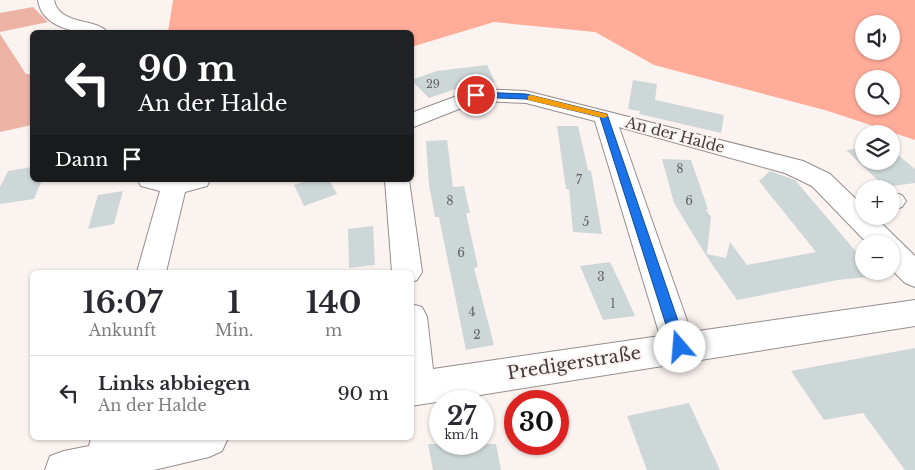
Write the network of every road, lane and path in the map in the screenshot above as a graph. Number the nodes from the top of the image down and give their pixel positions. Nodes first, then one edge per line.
1 (46, 0) edge
2 (92, 30) edge
3 (604, 116) junction
4 (414, 120) edge
5 (174, 182) edge
6 (397, 182) edge
7 (855, 205) edge
8 (152, 270) edge
9 (407, 270) edge
10 (915, 314) edge
11 (680, 347) junction
12 (414, 370) edge
13 (415, 388) edge
14 (198, 440) edge
15 (105, 457) edge
16 (64, 470) edge

1 - 2 street
3 - 4 street, An der Halde
3 - 7 street, An der Halde
3 - 11 street
5 - 8 street
6 - 9 street
10 - 11 street, Predigerstraße
11 - 13 street, Predigerstraße
12 - 13 street
14 - 15 street
15 - 16 street

